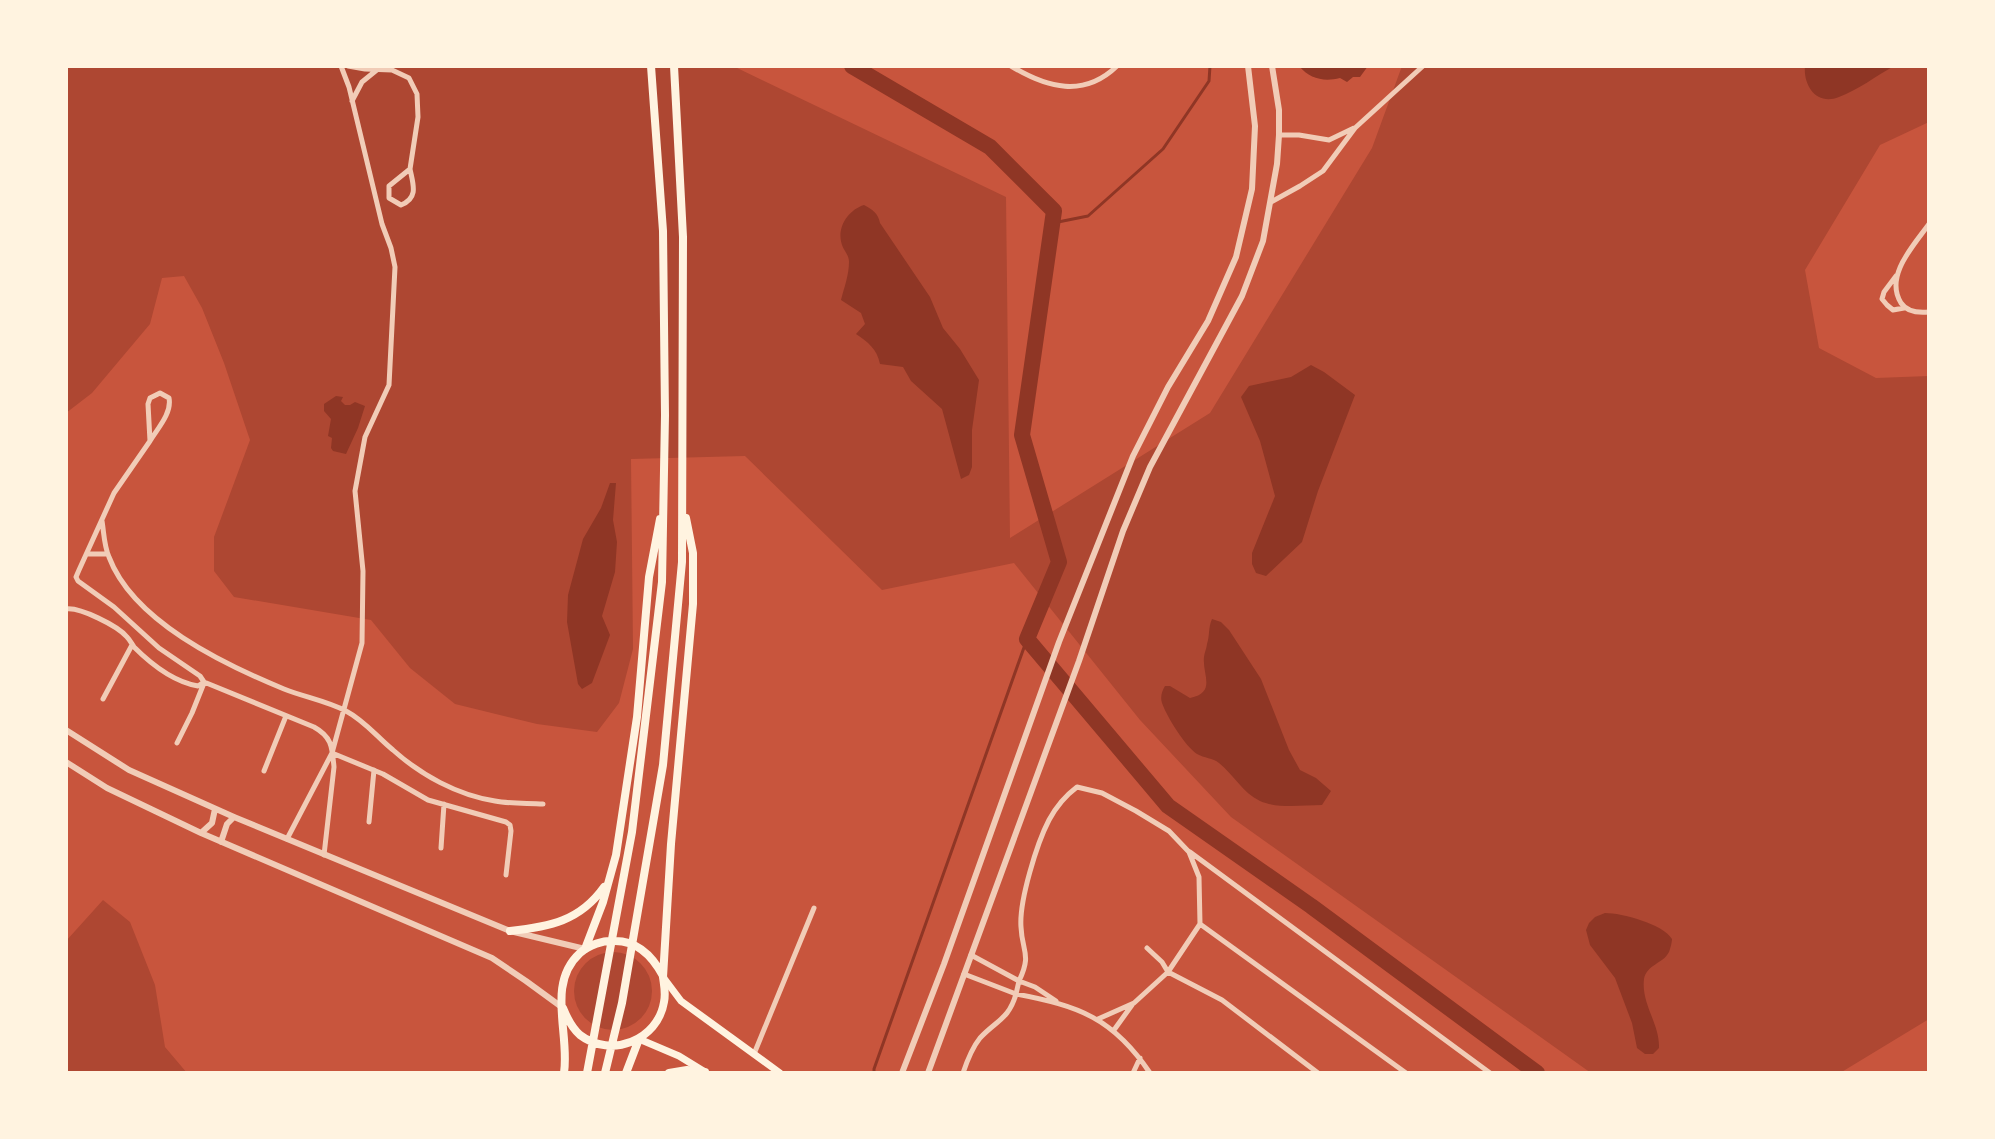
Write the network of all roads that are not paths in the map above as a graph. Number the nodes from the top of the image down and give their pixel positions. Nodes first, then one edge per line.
1 (341, 66) edge
2 (348, 66) edge
3 (651, 66) edge
4 (674, 66) edge
5 (1011, 66) edge
6 (1117, 66) edge
7 (1248, 66) edge
8 (1272, 66) edge
9 (1423, 66) edge
10 (378, 69) junction
11 (352, 101) junction
12 (1355, 128) junction
13 (1279, 135) junction
14 (411, 167) junction
15 (1270, 203) junction
16 (1929, 224) edge
17 (1896, 275) junction
18 (1904, 308) junction
19 (1929, 312) edge
20 (150, 441) junction
21 (664, 498) junction
22 (682, 501) junction
23 (102, 520) junction
24 (86, 554) junction
25 (107, 554) junction
26 (66, 609) edge
27 (132, 645) junction
28 (204, 682) junction
29 (103, 699) dead end
30 (345, 710) junction
31 (286, 716) junction
32 (66, 730) edge
33 (177, 743) dead end
34 (332, 753) junction
35 (66, 762) edge
36 (374, 770) junction
37 (264, 771) dead end
38 (444, 804) junction
39 (543, 804) dead end
40 (215, 809) junction
41 (234, 817) junction
42 (369, 822) dead end
43 (201, 833) junction
44 (287, 839) junction
45 (221, 842) junction
46 (441, 848) dead end
47 (1189, 852) junction
48 (324, 855) junction
49 (506, 875) dead end
50 (609, 879) junction
51 (814, 908) dead end
52 (1200, 924) junction
53 (510, 931) junction
54 (1147, 948) dead end
55 (585, 949) junction
56 (971, 955) junction
57 (1168, 972) junction
58 (964, 974) junction
59 (663, 977) junction
60 (1019, 981) junction
61 (1016, 994) junction
62 (1056, 1001) junction
63 (1134, 1003) junction
64 (563, 1008) junction
65 (1098, 1019) junction
66 (1114, 1030) junction
67 (639, 1039) junction
68 (754, 1055) junction
69 (1140, 1058) junction
70 (707, 1072) edge
71 (564, 1073) edge
72 (587, 1073) edge
73 (605, 1073) edge
74 (626, 1073) edge
75 (669, 1073) edge
76 (780, 1073) edge
77 (902, 1073) edge
78 (928, 1073) edge
79 (963, 1073) edge
80 (1133, 1073) edge
81 (1150, 1073) edge
82 (1318, 1073) edge
83 (1406, 1073) edge
84 (1490, 1073) edge

1 - 11 street
2 - 10 street
3 - 21 highway
4 - 22 highway
5 - 6 street
7 - 77 street
8 - 13 street
9 - 12 street
10 - 11 street
10 - 14 street
11 - 30 street
12 - 13 street
12 - 15 street
13 - 15 street
14 - 14 street
15 - 56 street
16 - 17 street
17 - 18 street
17 - 18 street
18 - 19 street
20 - 20 street
20 - 23 street
21 - 50 highway
21 - 72 highway
22 - 59 highway
22 - 73 highway
23 - 24 street
23 - 25 street
24 - 25 street
24 - 28 street
25 - 30 street
26 - 27 street
27 - 28 street
27 - 29 street
28 - 31 street
28 - 33 street
30 - 34 street
30 - 39 street
31 - 34 street
31 - 37 street
32 - 40 street
34 - 36 street
34 - 44 street
34 - 48 street
35 - 43 street
36 - 38 street
36 - 42 street
38 - 46 street
38 - 49 street
40 - 41 street
40 - 43 street
41 - 44 street
41 - 45 street
43 - 45 street
44 - 48 street
45 - 64 street
47 - 52 street
47 - 60 street
47 - 84 street
48 - 53 street
50 - 53 highway
50 - 55 highway
51 - 68 street
52 - 57 street
52 - 83 street
53 - 55 street
54 - 57 street
55 - 59 highway
55 - 64 highway
56 - 58 street
56 - 60 street
57 - 63 street
57 - 82 street
58 - 61 street
58 - 78 street
59 - 67 highway
59 - 68 main road
60 - 61 street
60 - 62 street
61 - 62 street
61 - 79 street
62 - 65 street
63 - 65 street
63 - 66 street
64 - 67 highway
64 - 71 highway
65 - 66 street
66 - 69 street
67 - 70 main road
67 - 74 highway
68 - 76 main road
69 - 80 street
69 - 81 street
70 - 75 highway

